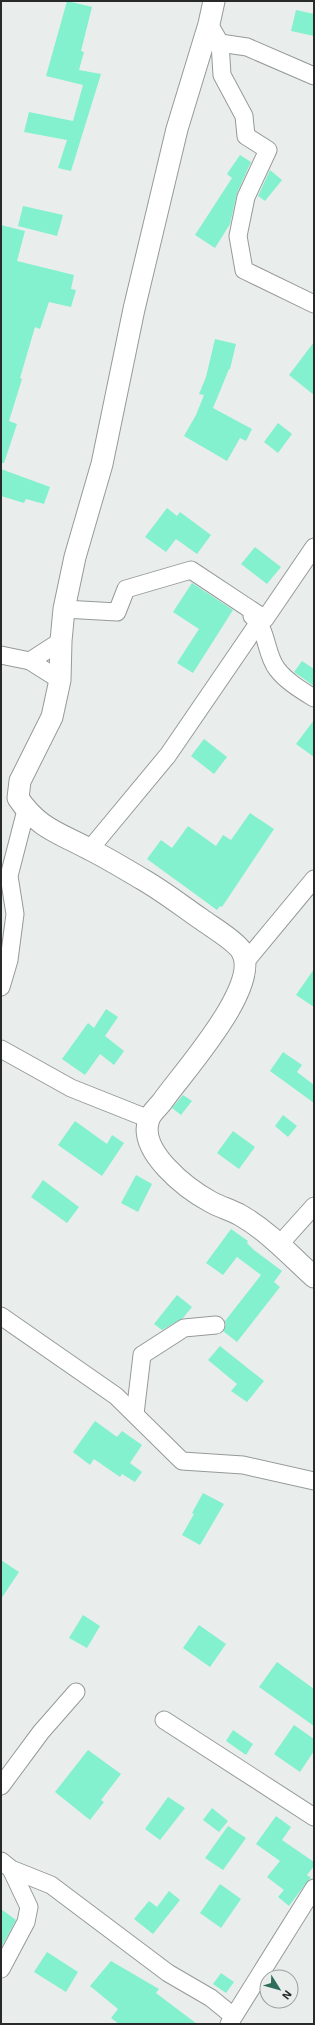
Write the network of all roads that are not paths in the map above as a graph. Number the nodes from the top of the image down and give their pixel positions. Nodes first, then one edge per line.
1 (214, 1) edge
2 (209, 24) junction
3 (220, 43) junction
4 (314, 76) edge
5 (314, 304) edge
6 (314, 547) edge
7 (191, 570) junction
8 (64, 609) junction
9 (259, 622) junction
10 (61, 641) junction
11 (1, 655) edge
12 (30, 661) junction
13 (60, 680) junction
14 (314, 698) edge
15 (26, 810) junction
16 (90, 849) junction
17 (5, 876) edge
18 (314, 879) edge
19 (246, 962) junction
20 (1, 987) edge
21 (1, 1049) edge
22 (149, 1119) junction
23 (314, 1206) edge
24 (279, 1245) junction
25 (314, 1277) edge
26 (1, 1316) edge
27 (216, 1325) dead end
28 (135, 1414) junction
29 (314, 1481) edge
30 (76, 1692) dead end
31 (164, 1720) dead end
32 (1, 1786) edge
33 (314, 1817) edge
34 (6, 1865) edge
35 (314, 1888) edge
36 (1, 1969) edge
37 (231, 2020) edge

1 - 2 street
2 - 3 street
2 - 8 street
3 - 4 street
3 - 5 street
6 - 7 street
7 - 8 street
7 - 9 street
8 - 10 street
9 - 14 street
9 - 16 street
10 - 12 street
10 - 13 street
11 - 12 street
12 - 13 street
13 - 15 street
15 - 16 street
15 - 17 street
16 - 19 street
17 - 20 street
18 - 19 street
19 - 22 street
21 - 22 street
22 - 24 street
23 - 24 street
24 - 25 street
26 - 28 street
27 - 28 street
28 - 29 street
30 - 32 street
31 - 33 street
34 - 36 street
34 - 37 street
35 - 37 street

